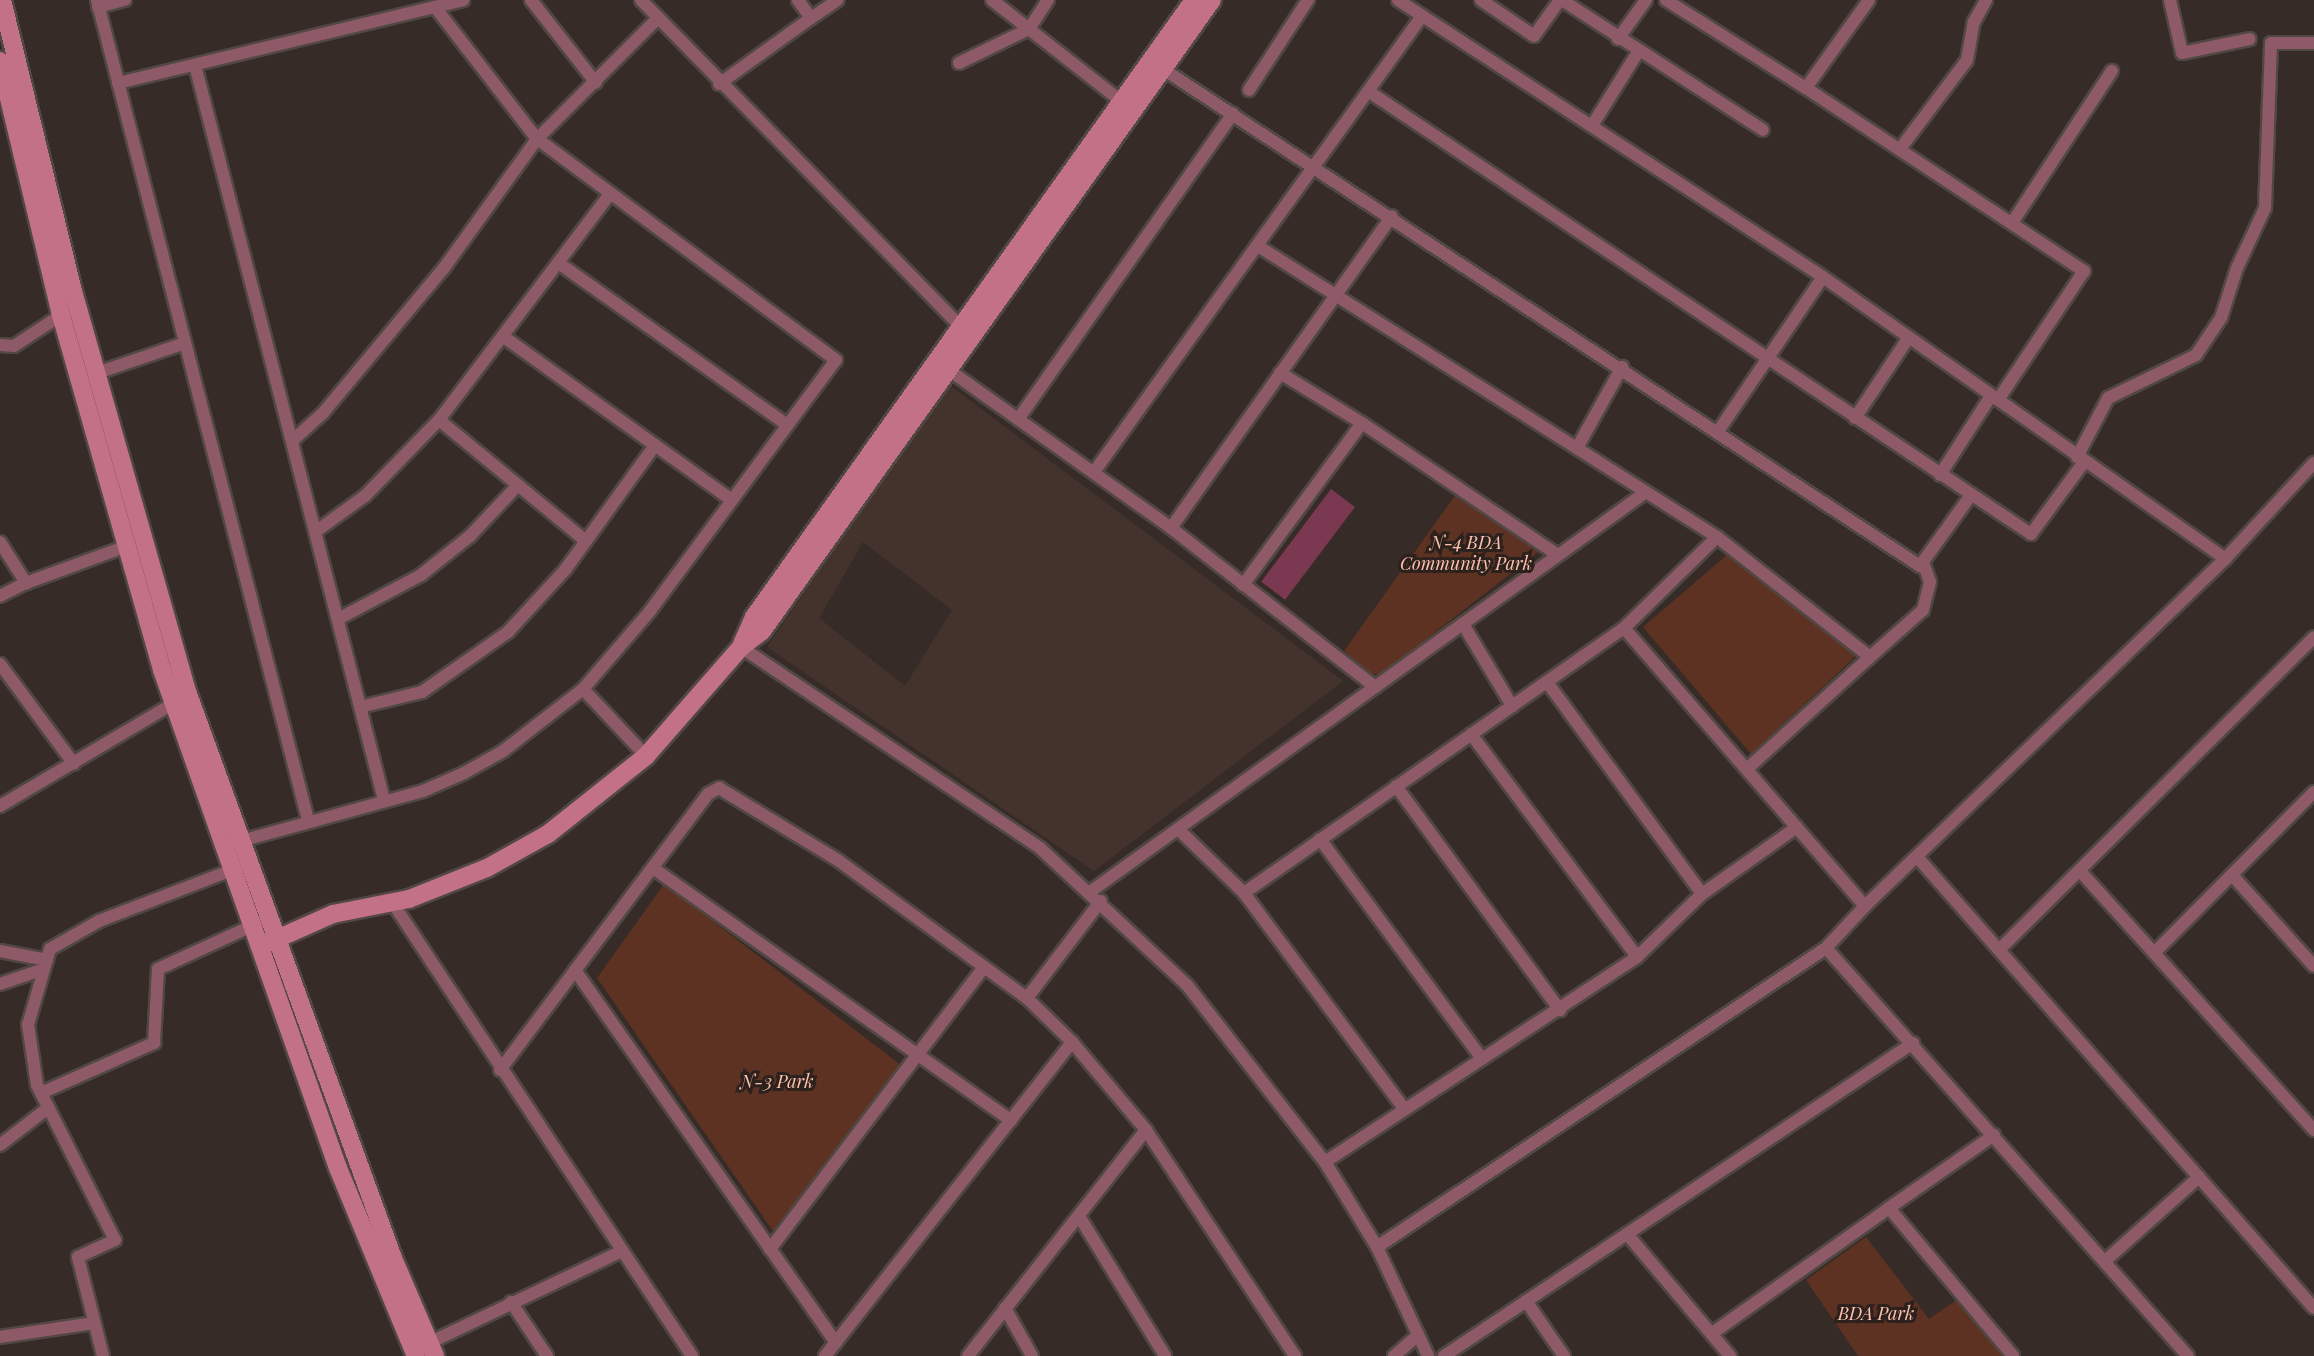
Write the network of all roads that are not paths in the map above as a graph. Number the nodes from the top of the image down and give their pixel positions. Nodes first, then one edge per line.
1 (2, 0) edge
2 (125, 0) edge
3 (463, 0) edge
4 (531, 0) edge
5 (640, 0) edge
6 (798, 0) edge
7 (838, 0) edge
8 (992, 0) edge
9 (1048, 0) edge
10 (1194, 0) edge
11 (1212, 0) edge
12 (1308, 0) edge
13 (1398, 0) edge
14 (1481, 0) edge
15 (1561, 0) edge
16 (1646, 0) edge
17 (1666, 0) edge
18 (1869, 0) edge
19 (1986, 0) edge
20 (2170, 0) edge
21 (97, 3) edge
22 (435, 8) junction
23 (1422, 16) junction
24 (811, 18) junction
25 (656, 20) junction
26 (1029, 29) junction
27 (2250, 38) dead end
28 (1618, 39) junction
29 (2314, 43) edge
30 (1638, 52) junction
31 (0, 61) edge
32 (959, 62) dead end
33 (195, 65) junction
34 (1163, 69) junction
35 (2112, 71) dead end
36 (118, 83) junction
37 (596, 83) junction
38 (719, 84) junction
39 (1806, 88) junction
40 (1249, 90) dead end
41 (3, 92) edge
42 (1371, 93) junction
43 (1122, 102) junction
44 (1233, 114) junction
45 (1593, 124) junction
46 (1763, 130) dead end
47 (537, 139) junction
48 (1900, 149) junction
49 (1316, 167) junction
50 (610, 194) junction
51 (1392, 216) junction
52 (2012, 223) junction
53 (1258, 247) junction
54 (559, 264) junction
55 (1823, 277) junction
56 (1335, 295) junction
57 (61, 315) junction
58 (966, 332) junction
59 (504, 337) junction
60 (1909, 337) junction
61 (185, 343) junction
62 (0, 345) edge
63 (1768, 357) junction
64 (1622, 367) junction
65 (949, 370) junction
66 (97, 373) junction
67 (1280, 373) junction
68 (1994, 398) junction
69 (1019, 418) junction
70 (1855, 418) junction
71 (439, 420) junction
72 (1362, 423) junction
73 (786, 424) junction
74 (1719, 430) junction
75 (292, 441) junction
76 (655, 445) junction
77 (1577, 448) junction
78 (2081, 459) junction
79 (2314, 463) edge
80 (1094, 472) junction
81 (1940, 475) junction
82 (518, 485) junction
83 (1646, 492) junction
84 (1971, 495) junction
85 (729, 498) junction
86 (123, 501) junction
87 (1171, 528) junction
88 (315, 532) junction
89 (1717, 537) junction
90 (586, 541) junction
91 (0, 542) edge
92 (127, 546) junction
93 (1558, 555) junction
94 (2225, 559) junction
95 (1923, 562) junction
96 (26, 583) junction
97 (1244, 585) junction
98 (0, 596) edge
99 (338, 619) junction
100 (1462, 624) junction
101 (1624, 628) junction
102 (2314, 637) edge
103 (741, 647) junction
104 (1870, 657) junction
105 (0, 664) edge
106 (1547, 682) junction
107 (1375, 687) junction
108 (583, 689) junction
109 (174, 702) junction
110 (1511, 706) junction
111 (360, 707) junction
112 (1471, 734) junction
113 (646, 756) junction
114 (77, 762) junction
115 (1747, 769) junction
116 (1396, 786) junction
117 (2312, 799) edge
118 (384, 800) junction
119 (0, 806) edge
120 (307, 820) junction
121 (1797, 827) junction
122 (1178, 829) junction
123 (1320, 839) junction
124 (237, 842) junction
125 (1918, 858) junction
126 (241, 867) junction
127 (653, 868) junction
128 (2080, 872) junction
129 (2232, 874) junction
130 (1090, 892) junction
131 (1244, 893) junction
132 (1702, 894) junction
133 (1101, 901) junction
134 (392, 902) junction
135 (1865, 906) junction
136 (261, 922) junction
137 (268, 942) junction
138 (1826, 948) junction
139 (1999, 950) junction
140 (0, 951) edge
141 (2154, 953) junction
142 (1637, 957) junction
143 (46, 964) junction
144 (2314, 966) edge
145 (984, 967) junction
146 (575, 970) junction
147 (0, 984) edge
148 (1027, 998) junction
149 (1560, 1010) junction
150 (1072, 1042) junction
151 (1913, 1043) junction
152 (921, 1055) junction
153 (1482, 1059) junction
154 (500, 1070) junction
155 (41, 1093) junction
156 (1403, 1107) junction
157 (48, 1108) junction
158 (1011, 1121) junction
159 (1146, 1130) junction
160 (2314, 1130) edge
161 (1994, 1135) junction
162 (0, 1145) edge
163 (1325, 1162) junction
164 (2200, 1178) junction
165 (1889, 1208) junction
166 (1079, 1216) junction
167 (1627, 1234) junction
168 (1377, 1247) junction
169 (771, 1249) junction
170 (622, 1251) junction
171 (2105, 1261) junction
172 (1527, 1301) junction
173 (511, 1302) junction
174 (1005, 1308) junction
175 (2314, 1308) edge
176 (94, 1323) junction
177 (1714, 1332) junction
178 (1418, 1335) junction
179 (0, 1338) edge
180 (836, 1343) junction
181 (427, 1352) edge
182 (103, 1356) edge
183 (547, 1356) edge
184 (692, 1356) edge
185 (825, 1356) edge
186 (968, 1356) edge
187 (1032, 1356) edge
188 (1165, 1356) edge
189 (1295, 1356) edge
190 (1394, 1356) edge
191 (1427, 1356) edge
192 (1444, 1356) edge
193 (1564, 1356) edge
194 (1730, 1356) edge
195 (2013, 1356) edge
196 (2188, 1356) edge

1 - 66 street
2 - 21 street
3 - 22 street
4 - 37 street
5 - 25 street
6 - 24 street
7 - 24 street
8 - 26 street
9 - 26 street
10 - 43 street
11 - 34 street
12 - 40 street
13 - 23 street
14 - 15 street
15 - 28 street
16 - 28 street
17 - 39 street
18 - 39 street
19 - 48 street
20 - 27 street
21 - 36 street
22 - 33 street
22 - 47 street
23 - 42 street
23 - 45 street
24 - 38 street
25 - 37 street
25 - 38 street
26 - 32 street
26 - 43 street
28 - 30 street
29 - 78 street
30 - 45 street
30 - 46 street
31 - 41 street
33 - 36 street
33 - 75 street
34 - 44 street
34 - 58 street
35 - 52 street
36 - 61 street
37 - 47 street
38 - 58 street
39 - 48 street
41 - 57 street
42 - 49 street
42 - 63 street
43 - 58 street
44 - 49 street
44 - 69 street
45 - 55 street
47 - 50 street
47 - 75 street
48 - 52 street
49 - 51 street
49 - 53 street
50 - 54 street
50 - 73 street
51 - 56 street
51 - 64 street
52 - 68 street
53 - 56 street
53 - 80 street
54 - 59 street
54 - 73 street
55 - 60 street
55 - 63 street
56 - 67 street
56 - 77 street
57 - 62 street
57 - 86 street
58 - 65 street
58 - 103 street
59 - 71 street
59 - 76 street
60 - 68 street
60 - 70 street
61 - 66 street
61 - 120 street
63 - 70 street
63 - 74 street
64 - 74 street
64 - 77 street
65 - 69 street
65 - 103 street
66 - 86 street
67 - 72 street
67 - 87 street
68 - 78 street
68 - 81 street
69 - 80 street
70 - 81 street
71 - 82 street
71 - 88 street
72 - 93 street
72 - 97 street
73 - 85 street
74 - 95 street
75 - 88 street
76 - 85 street
76 - 90 street
77 - 83 street
78 - 84 street
78 - 94 street
79 - 94 street
80 - 87 street
81 - 84 street
82 - 90 street
82 - 99 street
83 - 89 street
83 - 93 street
84 - 95 street
85 - 108 street
86 - 92 street
86 - 124 street
87 - 97 street
88 - 99 street
89 - 101 street
89 - 104 street
90 - 111 street
91 - 96 street
92 - 96 street
92 - 109 street
93 - 100 street
94 - 125 street
95 - 104 street
96 - 98 street
97 - 107 street
99 - 111 street
100 - 107 street
100 - 110 street
101 - 106 street
101 - 115 street
102 - 128 street
103 - 113 street
103 - 130 street
104 - 115 street
105 - 114 street
106 - 110 street
106 - 132 street
107 - 122 street
108 - 113 street
108 - 118 street
109 - 114 street
109 - 126 street
110 - 112 street
111 - 118 street
112 - 116 street
112 - 142 street
113 - 134 street
114 - 119 street
115 - 121 street
116 - 123 street
116 - 149 street
117 - 129 street
118 - 120 street
120 - 124 street
121 - 132 street
121 - 135 street
122 - 130 street
122 - 131 street
123 - 131 street
123 - 153 street
124 - 126 street
125 - 135 street
125 - 139 street
126 - 136 street
126 - 143 street
127 - 145 street
127 - 146 street
127 - 152 street
128 - 139 street
128 - 141 street
129 - 141 street
129 - 144 street
130 - 133 street
131 - 156 street
132 - 142 street
133 - 148 street
133 - 163 street
134 - 137 street
134 - 154 street
135 - 138 street
136 - 137 street
136 - 155 street
137 - 181 street
138 - 151 street
138 - 168 street
139 - 164 street
140 - 143 street
141 - 160 street
142 - 149 street
143 - 147 street
143 - 155 street
145 - 148 street
145 - 152 street
146 - 154 street
146 - 169 street
148 - 150 street
149 - 153 street
150 - 158 street
150 - 159 street
151 - 161 street
151 - 167 street
152 - 158 street
152 - 169 street
153 - 156 street
154 - 170 street
155 - 157 street
156 - 163 street
157 - 162 street
157 - 176 street
158 - 180 street
159 - 166 street
159 - 189 street
161 - 165 street
161 - 171 street
163 - 168 street
164 - 171 street
164 - 175 street
165 - 177 street
165 - 195 street
166 - 174 street
166 - 188 street
167 - 172 street
167 - 177 street
168 - 178 street
169 - 180 street
170 - 173 street
170 - 184 street
171 - 196 street
172 - 192 street
172 - 193 street
173 - 181 street
173 - 183 street
174 - 186 street
174 - 187 street
176 - 179 street
176 - 182 street
177 - 194 street
178 - 190 street
178 - 191 street
180 - 185 street

